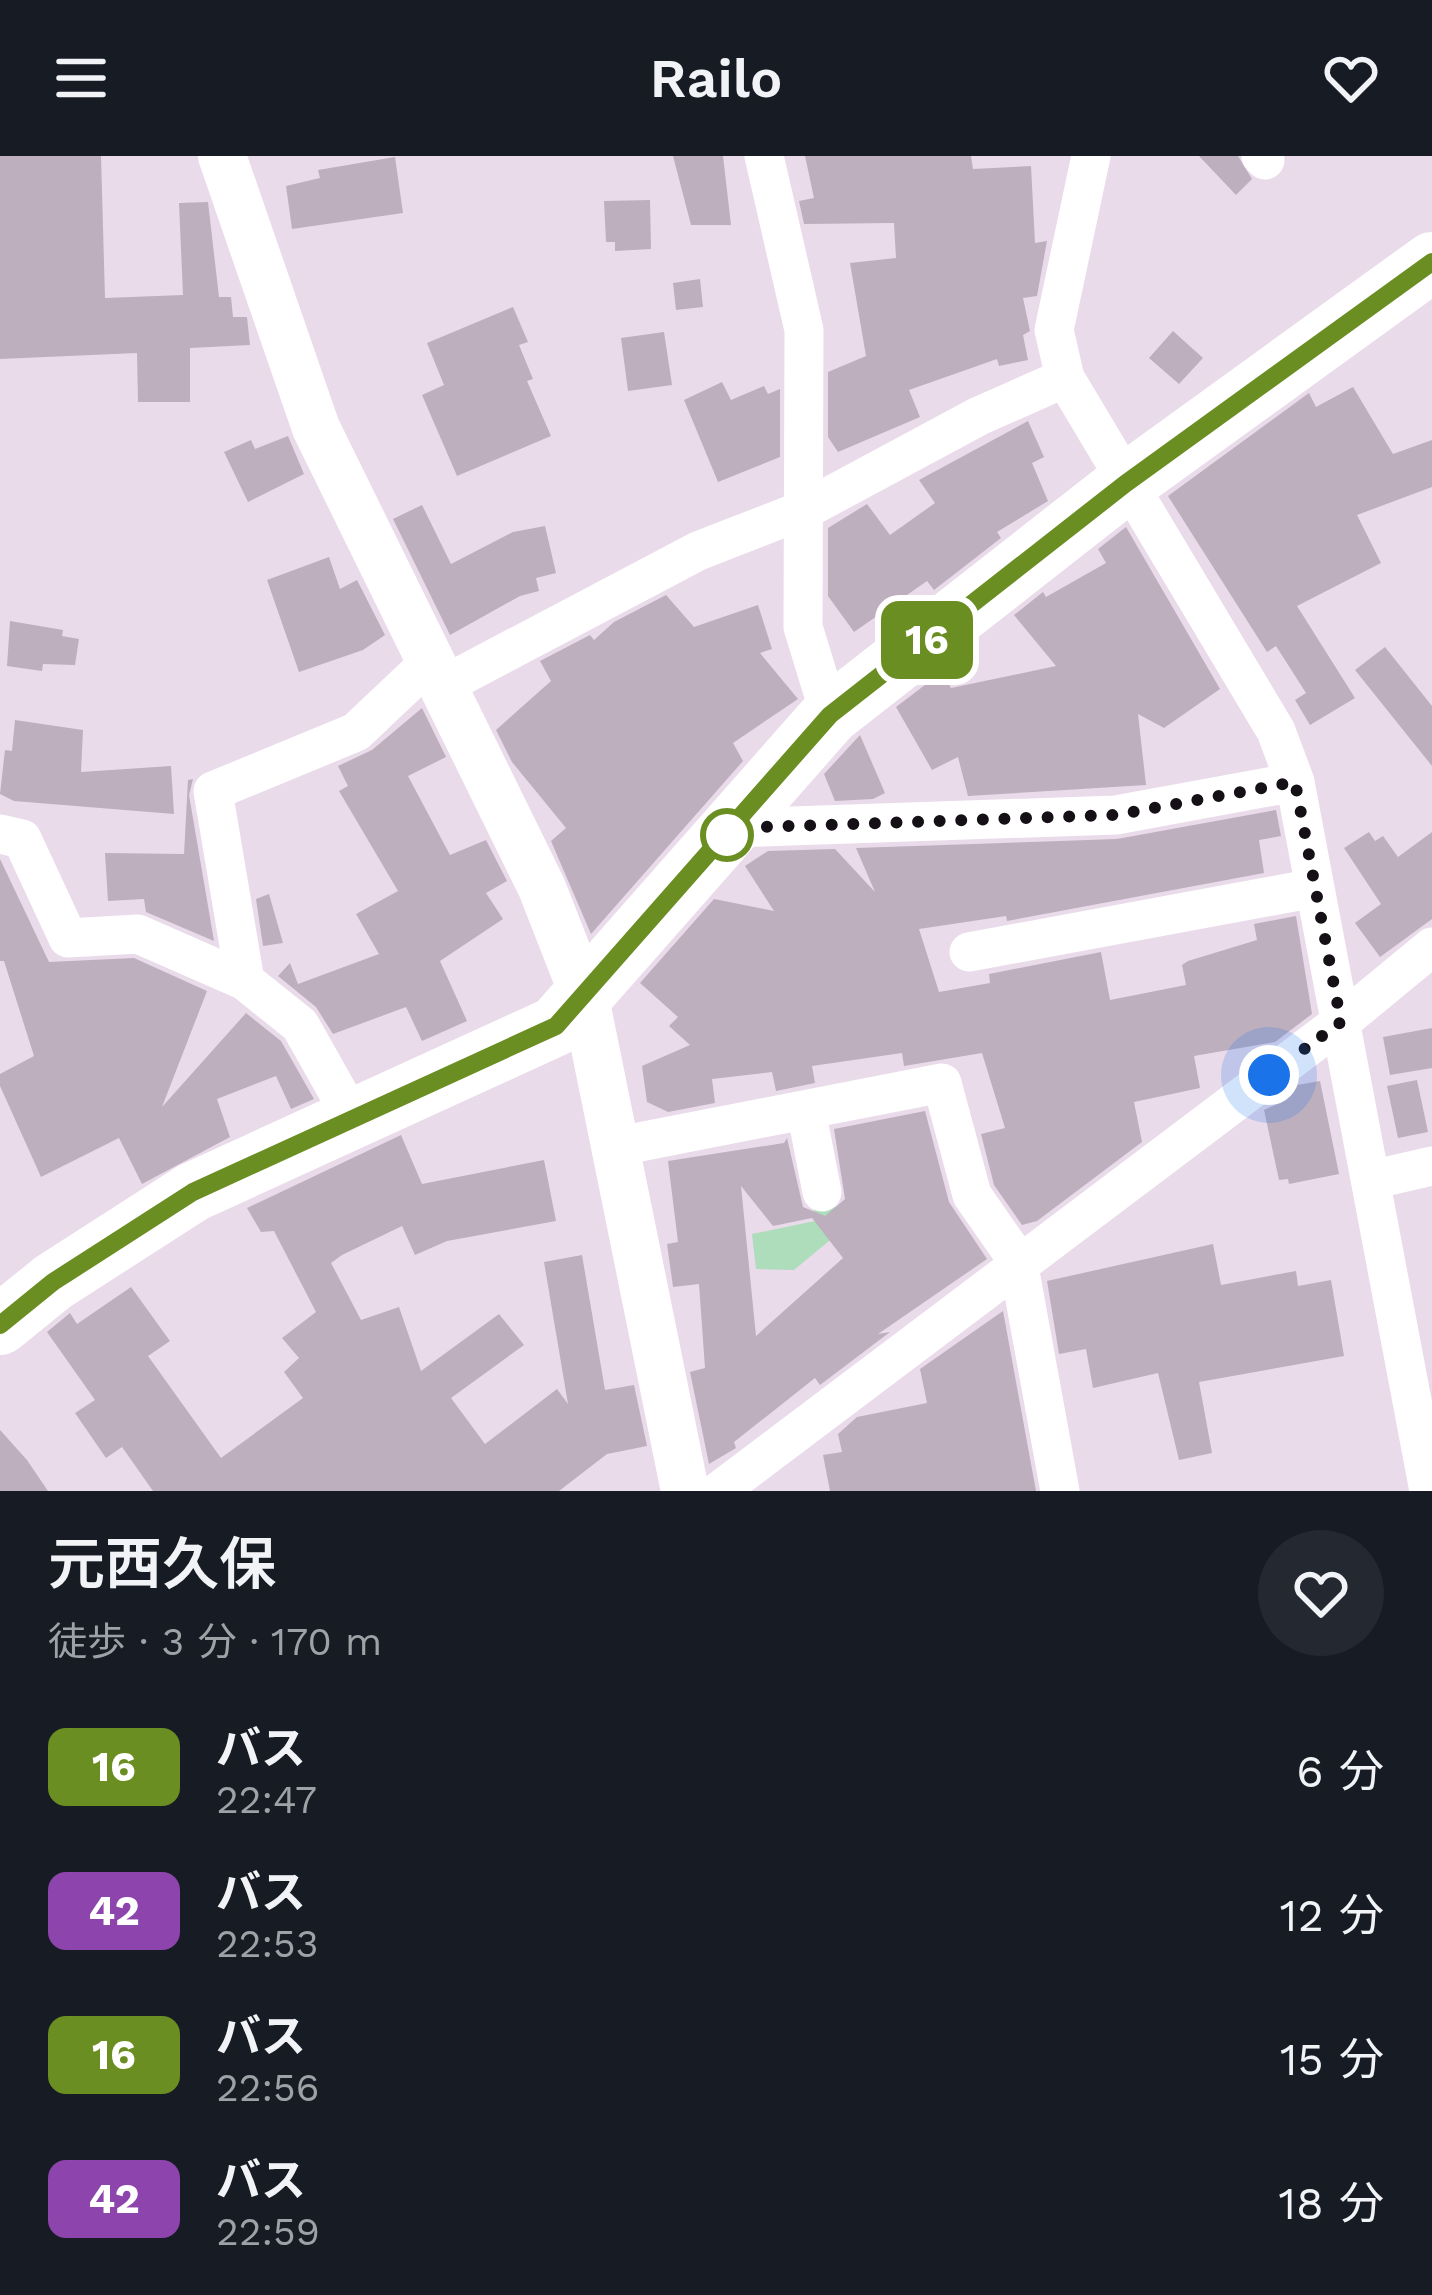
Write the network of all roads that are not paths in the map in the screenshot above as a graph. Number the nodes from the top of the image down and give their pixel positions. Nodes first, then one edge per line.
1 (222, 156) edge
2 (764, 156) edge
3 (1091, 156) edge
4 (1432, 262) edge
5 (1065, 378) junction
6 (1125, 484) junction
7 (806, 509) junction
8 (436, 674) junction
9 (830, 715) junction
10 (1295, 782) junction
11 (733, 828) junction
12 (0, 834) edge
13 (1316, 888) junction
14 (1432, 947) edge
15 (969, 952) dead end
16 (245, 981) junction
17 (585, 998) junction
18 (1341, 1022) junction
19 (806, 1110) junction
20 (352, 1118) junction
21 (619, 1146) junction
22 (1432, 1166) edge
23 (1371, 1180) junction
24 (822, 1192) dead end
25 (1018, 1261) junction
26 (0, 1325) edge
27 (685, 1491) edge
28 (718, 1491) edge
29 (1060, 1491) edge
30 (1430, 1491) edge

1 - 8 street
2 - 7 street
3 - 5 street
4 - 6 main road
5 - 6 street
5 - 7 street
6 - 9 main road
6 - 10 street
7 - 8 street
7 - 9 street
8 - 16 street
8 - 17 street
9 - 11 main road
10 - 11 street
10 - 13 street
11 - 17 main road
12 - 16 street
13 - 15 street
13 - 18 street
14 - 18 street
16 - 20 street
17 - 20 main road
17 - 21 street
18 - 23 street
18 - 25 street
19 - 21 street
19 - 24 street
19 - 25 street
20 - 26 main road
21 - 27 street
22 - 23 street
23 - 30 street
25 - 28 street
25 - 29 street

